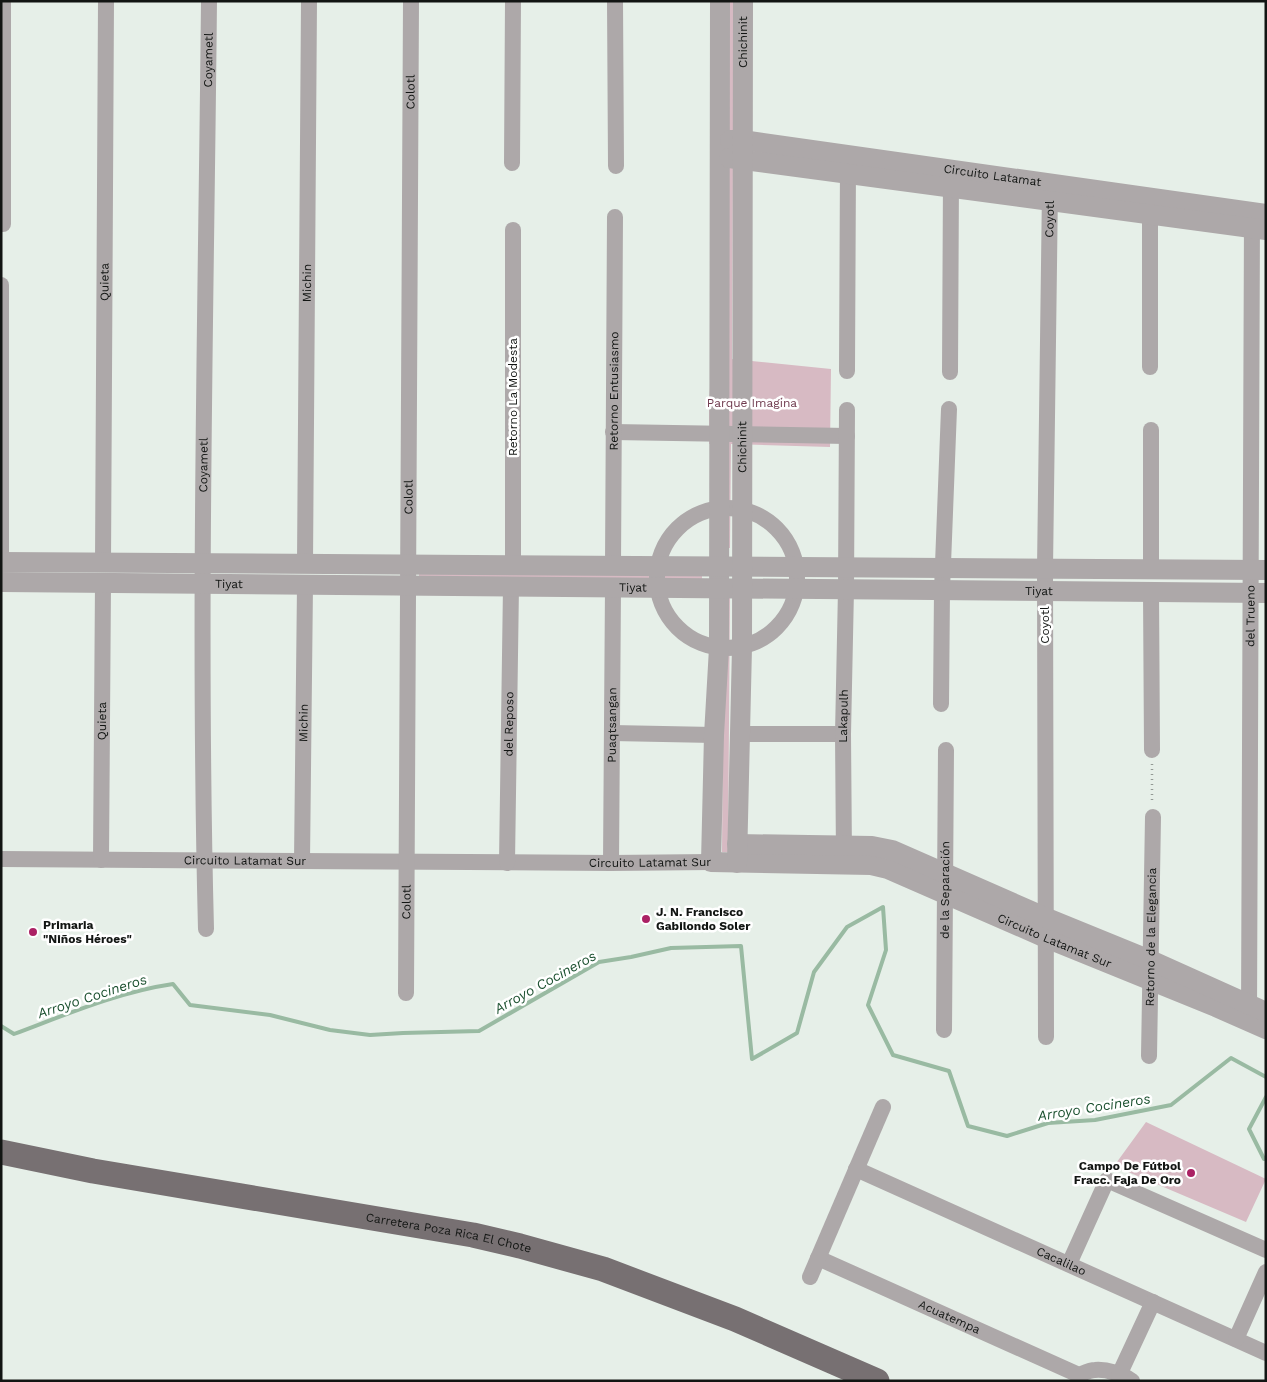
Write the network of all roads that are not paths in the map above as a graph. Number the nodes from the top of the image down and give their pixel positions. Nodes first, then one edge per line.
1 (3, 1) edge
2 (106, 1) edge
3 (209, 1) edge
4 (309, 1) edge
5 (411, 1) edge
6 (513, 1) edge
7 (615, 1) edge
8 (720, 1) edge
9 (742, 1) edge
10 (742, 140) junction
11 (719, 148) junction
12 (742, 160) junction
13 (512, 164) dead end
14 (848, 165) junction
15 (616, 166) dead end
16 (951, 179) junction
17 (1050, 192) junction
18 (1150, 206) junction
19 (615, 217) dead end
20 (1259, 221) edge
21 (3, 224) dead end
22 (513, 230) dead end
23 (2, 285) edge
24 (1150, 367) dead end
25 (847, 371) dead end
26 (950, 372) dead end
27 (949, 409) dead end
28 (847, 410) dead end
29 (1151, 430) dead end
30 (613, 432) junction
31 (719, 434) junction
32 (742, 434) junction
33 (847, 436) junction
34 (719, 508) junction
35 (742, 509) junction
36 (1, 562) edge
37 (103, 563) junction
38 (203, 564) junction
39 (305, 564) junction
40 (408, 565) junction
41 (512, 566) junction
42 (550, 566) junction
43 (613, 566) junction
44 (657, 566) junction
45 (719, 567) junction
46 (742, 567) junction
47 (797, 567) junction
48 (846, 568) junction
49 (944, 568) junction
50 (1044, 569) junction
51 (1151, 570) junction
52 (1258, 570) edge
53 (55, 573) junction
54 (1, 582) edge
55 (103, 583) junction
56 (203, 584) junction
57 (305, 585) junction
58 (408, 586) junction
59 (511, 586) junction
60 (548, 587) junction
61 (612, 587) junction
62 (657, 588) junction
63 (719, 588) junction
64 (742, 588) junction
65 (797, 589) junction
66 (846, 589) junction
67 (942, 590) junction
68 (1044, 591) junction
69 (1151, 592) junction
70 (1258, 593) edge
71 (742, 647) junction
72 (719, 648) junction
73 (942, 704) dead end
74 (612, 733) junction
75 (741, 734) junction
76 (843, 734) junction
77 (714, 735) junction
78 (946, 750) dead end
79 (1152, 750) road end
80 (1152, 817) road end
81 (737, 854) junction
82 (844, 855) junction
83 (1, 859) edge
84 (101, 860) junction
85 (204, 860) junction
86 (302, 861) junction
87 (407, 862) junction
88 (507, 862) junction
89 (711, 862) junction
90 (611, 863) junction
91 (946, 873) junction
92 (945, 894) junction
93 (1046, 928) junction
94 (206, 929) dead end
95 (1150, 960) junction
96 (1150, 980) junction
97 (406, 993) dead end
98 (1257, 1017) edge
99 (944, 1030) dead end
100 (1046, 1037) dead end
101 (1149, 1056) dead end
102 (883, 1107) dead end
103 (1, 1152) edge
104 (856, 1169) junction
105 (1266, 1250) edge
106 (818, 1258) junction
107 (1069, 1264) junction
108 (1266, 1272) edge
109 (810, 1277) dead end
110 (1153, 1302) junction
111 (1236, 1339) junction
112 (1266, 1353) edge
113 (1080, 1378) edge
114 (1126, 1378) edge
115 (877, 1381) edge

1 - 21 street
2 - 37 street, Quieta
3 - 38 street, Coyametl
4 - 39 street, Michin
5 - 40 street, Colotl
6 - 13 street
7 - 15 street
8 - 11 street, Chichinit
9 - 10 street, Chichinit
10 - 11 street, Circuito Latamat
10 - 12 street, Chichinit
10 - 14 street, Circuito Latamat
11 - 12 street, Circuito Latamat
11 - 31 street, Chichinit
12 - 14 street, Circuito Latamat
12 - 32 street, Chichinit
14 - 16 street, Circuito Latamat
14 - 25 street
16 - 17 street, Circuito Latamat
16 - 26 street
17 - 18 street, Circuito Latamat
17 - 50 street, Coyotl
18 - 20 street, Circuito Latamat
18 - 24 street
19 - 30 street, Retorno Entusiasmo
20 - 52 street, del Trueno
22 - 41 street, Retorno La Modesta
23 - 36 street
27 - 49 street
28 - 33 street, Lakapulh
29 - 51 street
30 - 31 street
30 - 43 street, Retorno Entusiasmo
31 - 32 street
31 - 34 street, Chichinit
32 - 33 street
32 - 35 street, Chichinit
33 - 48 street, Lakapulh
34 - 35 street
34 - 44 street
34 - 45 street, Chichinit
35 - 46 street, Chichinit
35 - 47 street
36 - 53 street, Tiyat
37 - 38 street, Tiyat
37 - 53 street, Tiyat
38 - 39 street, Tiyat
38 - 56 street, Coyametl
39 - 40 street, Tiyat
40 - 41 street, Tiyat
40 - 58 street, Colotl
41 - 42 street, Tiyat
42 - 43 street, Tiyat
42 - 60 street
43 - 44 street, Tiyat
44 - 45 street, Tiyat
44 - 62 street
45 - 46 street, Tiyat
45 - 63 street, Chichinit
46 - 47 street, Tiyat
46 - 64 street, Chichinit
47 - 48 street, Tiyat
47 - 65 street
48 - 49 street, Tiyat
48 - 66 street, Lakapulh
49 - 50 street, Tiyat
49 - 67 street
50 - 51 street, Tiyat
50 - 68 street, Coyotl
51 - 52 street, Tiyat
52 - 70 street, del Trueno
53 - 54 street, Tiyat
53 - 55 street, Tiyat
55 - 56 street, Tiyat
55 - 84 street, Quieta
56 - 57 street, Tiyat
56 - 85 street, Coyametl
57 - 58 street, Tiyat
57 - 86 street, Michin
58 - 59 street, Tiyat
58 - 87 street, Colotl
59 - 60 street, Tiyat
59 - 88 street, del Reposo
60 - 61 street, Tiyat
61 - 62 street, Tiyat
61 - 74 street, Puaqtsangan
62 - 63 street, Tiyat
62 - 72 street
63 - 64 street, Tiyat
63 - 72 street, Chichinit
64 - 65 street, Tiyat
64 - 71 street, Chichinit
65 - 66 street, Tiyat
65 - 71 street
66 - 67 street, Tiyat
66 - 76 street, Lakapulh
67 - 68 street, Tiyat
67 - 73 street
68 - 69 street, Tiyat
68 - 93 street, Coyotl
69 - 70 street, Tiyat
69 - 79 street
70 - 98 street, del Trueno
71 - 72 street
71 - 75 street, Chichinit
72 - 77 street, Chichinit
74 - 77 street
74 - 90 street, Puaqtsangan
75 - 76 street
75 - 81 street, Chichinit
76 - 82 street, Lakapulh
77 - 89 street, Chichinit
78 - 91 street, de la Separación
80 - 95 street, Retorno de la Elegancia
81 - 82 street, Circuito Latamat Sur
81 - 89 street, Circuito Latamat Sur
82 - 91 street, Circuito Latamat Sur
82 - 92 street, Circuito Latamat Sur
83 - 84 street, Circuito Latamat Sur
84 - 85 street, Circuito Latamat Sur
85 - 86 street, Circuito Latamat Sur
85 - 94 street, Coyametl
86 - 87 street, Circuito Latamat Sur
87 - 88 street, Circuito Latamat Sur
87 - 97 street, Colotl
88 - 90 street, Circuito Latamat Sur
89 - 90 street, Circuito Latamat Sur
91 - 92 street, de la Separación
91 - 93 street, Circuito Latamat Sur
92 - 93 street, Circuito Latamat Sur
92 - 99 street, de la Separación
93 - 95 street, Circuito Latamat Sur
93 - 96 street, Circuito Latamat Sur
93 - 100 street, Coyotl
95 - 96 street, Retorno de la Elegancia
95 - 98 street, Circuito Latamat Sur
96 - 98 street, Circuito Latamat Sur
96 - 101 street, Retorno de la Elegancia
102 - 104 street
103 - 115 main road, Carretera Poza Rica El Chote
104 - 106 street
104 - 107 street, Cacalilao
105 - 107 street
106 - 109 street
106 - 113 street, Acuatempa
107 - 110 street, Cacalilao
108 - 111 street
110 - 111 street, Cacalilao
110 - 114 street
111 - 112 street, Cacalilao
113 - 114 street, Acuatempa

